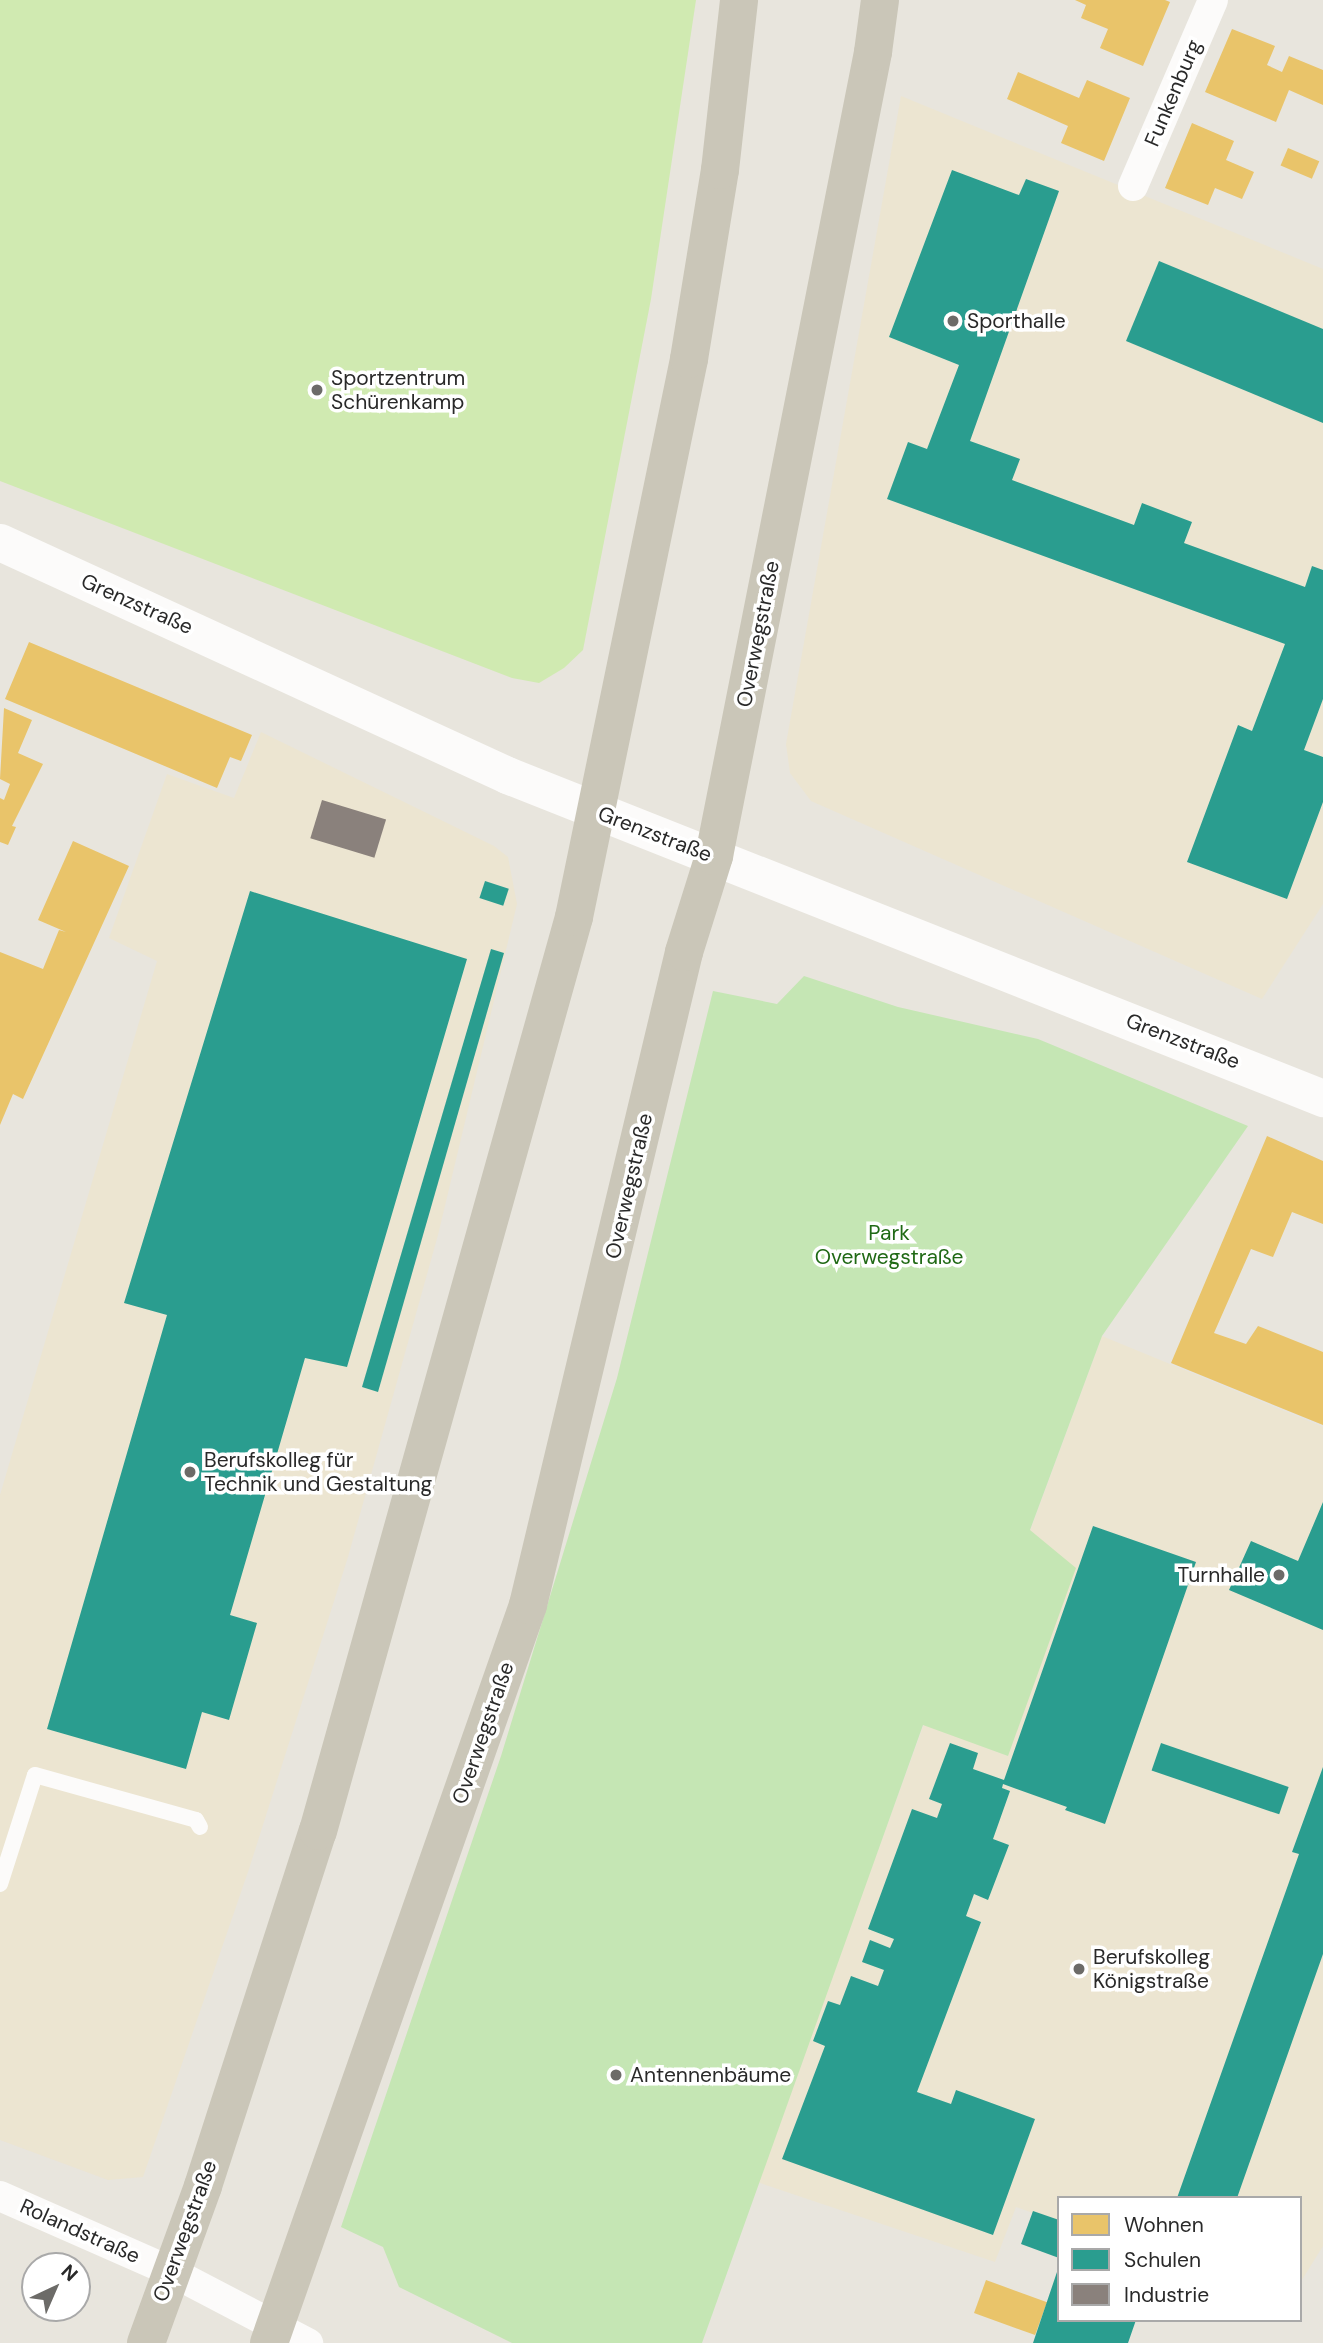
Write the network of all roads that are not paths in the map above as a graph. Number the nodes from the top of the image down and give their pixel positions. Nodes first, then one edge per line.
1 (739, 0) edge
2 (880, 0) edge
3 (1213, 0) edge
4 (1133, 186) dead end
5 (0, 542) edge
6 (599, 813) junction
7 (715, 856) junction
8 (1323, 1098) edge
9 (200, 1827) dead end
10 (0, 1884) edge
11 (0, 2196) edge
12 (170, 2271) junction
13 (284, 2338) edge
14 (146, 2343) edge

1 - 6 main road, Overwegstraße
2 - 7 main road, Overwegstraße
3 - 4 street, Funkenburg
5 - 6 street, Grenzstraße
6 - 7 street, Grenzstraße
6 - 12 main road, Overwegstraße
7 - 8 street, Grenzstraße
7 - 13 main road, Overwegstraße
9 - 10 lane
11 - 12 street, Rolandstraße
12 - 13 street, Rolandstraße
12 - 14 main road, Overwegstraße

